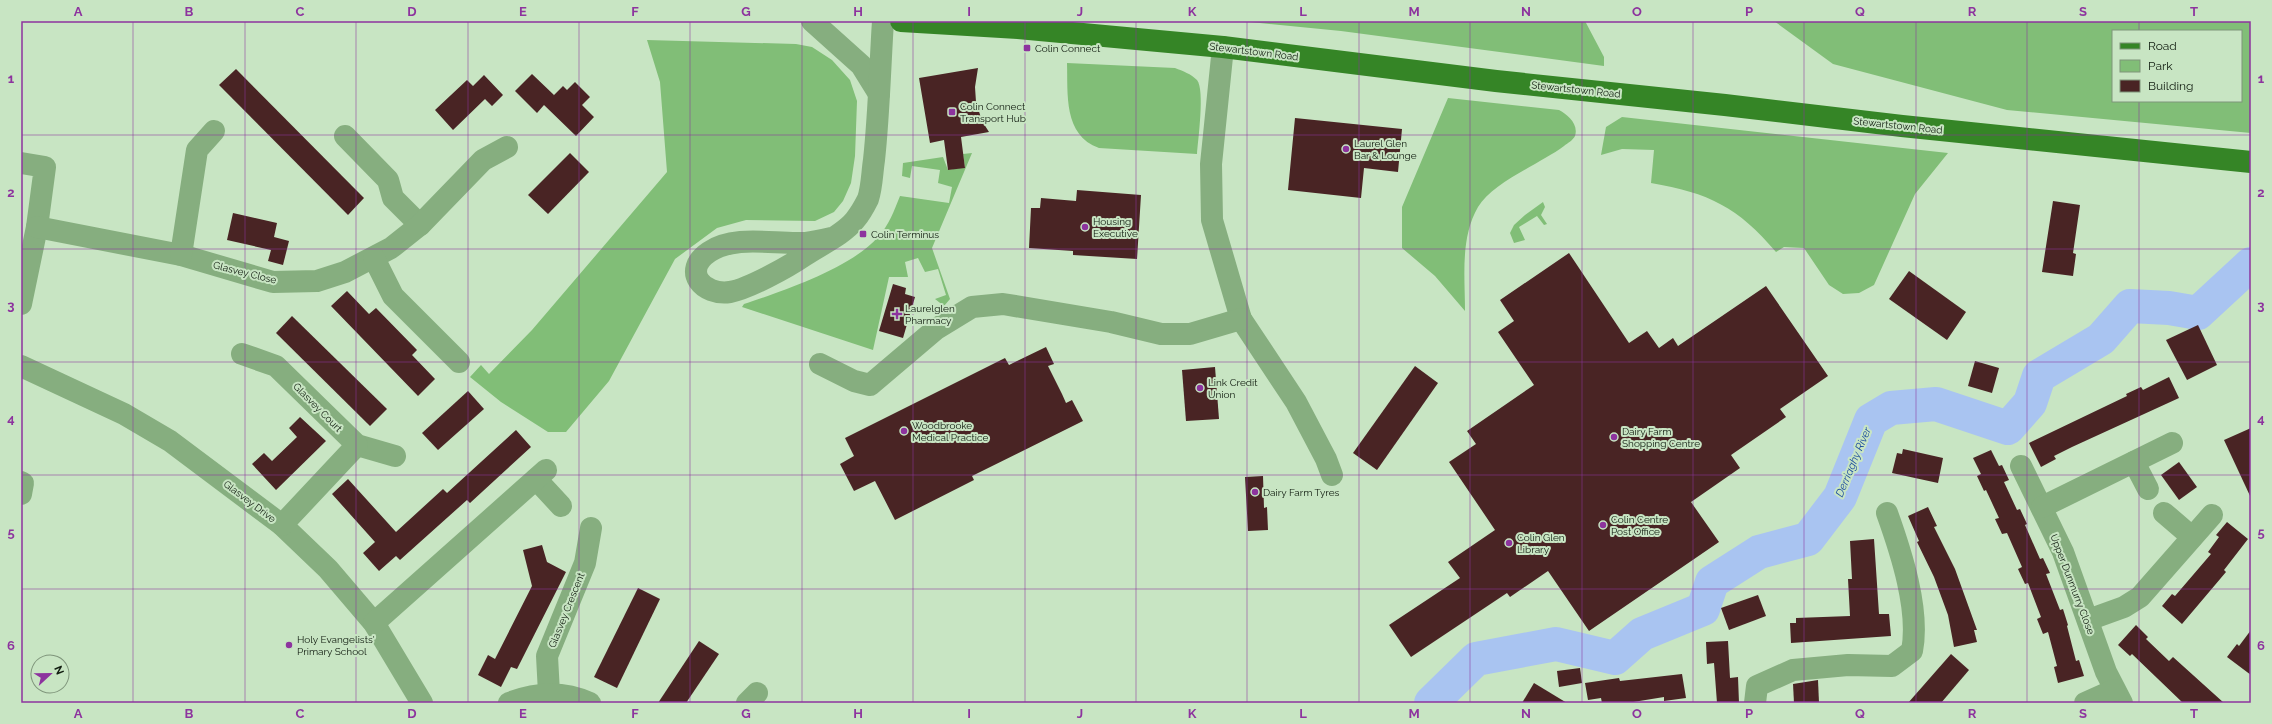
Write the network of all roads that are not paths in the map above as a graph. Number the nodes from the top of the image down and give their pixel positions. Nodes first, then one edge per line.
1 (812, 21) edge
2 (883, 21) edge
3 (901, 21) edge
4 (1223, 47) junction
5 (878, 94) junction
6 (214, 131) dead end
7 (345, 136) dead end
8 (507, 147) dead end
9 (21, 162) edge
10 (2251, 162) edge
11 (420, 225) junction
12 (37, 227) junction
13 (831, 238) junction
14 (181, 255) junction
15 (374, 258) junction
16 (21, 304) edge
17 (1241, 319) junction
18 (242, 354) dead end
19 (459, 362) dead end
20 (820, 364) dead end
21 (21, 366) edge
22 (2172, 443) dead end
23 (357, 445) junction
24 (395, 456) dead end
25 (2134, 462) junction
26 (2021, 466) dead end
27 (1332, 475) dead end
28 (21, 482) edge
29 (2148, 489) dead end
30 (21, 494) edge
31 (561, 506) dead end
32 (2042, 507) junction
33 (1887, 513) dead end
34 (2164, 513) dead end
35 (2212, 515) dead end
36 (282, 525) junction
37 (591, 528) dead end
38 (2192, 537) junction
39 (2088, 620) junction
40 (374, 623) junction
41 (549, 693) junction
42 (2118, 696) edge
43 (422, 703) edge
44 (509, 703) edge
45 (590, 703) edge
46 (1755, 703) edge
47 (2085, 703) edge

1 - 5 street
2 - 5 street
3 - 4 main road, Stewartstown Road
4 - 10 main road, Stewartstown Road
4 - 17 street
5 - 13 street
6 - 14 street
7 - 11 street
8 - 11 street, Glasvey Close
9 - 12 street
11 - 15 street, Glasvey Close
12 - 14 street, Glasvey Close
12 - 16 street
13 - 13 street
14 - 15 street, Glasvey Close
15 - 19 street
17 - 20 street
17 - 27 street
18 - 23 street, Glasvey Court
21 - 36 street, Glasvey Drive
22 - 25 street
23 - 24 street, Glasvey Court
23 - 36 street
25 - 29 street
25 - 32 street
26 - 32 street, Upper Dunmurry Close
28 - 30 street
31 - 40 street
32 - 39 street, Upper Dunmurry Close
33 - 46 street
34 - 38 street
35 - 38 street
36 - 40 street, Glasvey Drive
37 - 41 street, Glasvey Crescent
38 - 39 street
39 - 42 street, Upper Dunmurry Close
40 - 43 street, Glasvey Drive
41 - 44 street
41 - 45 street
42 - 47 street

